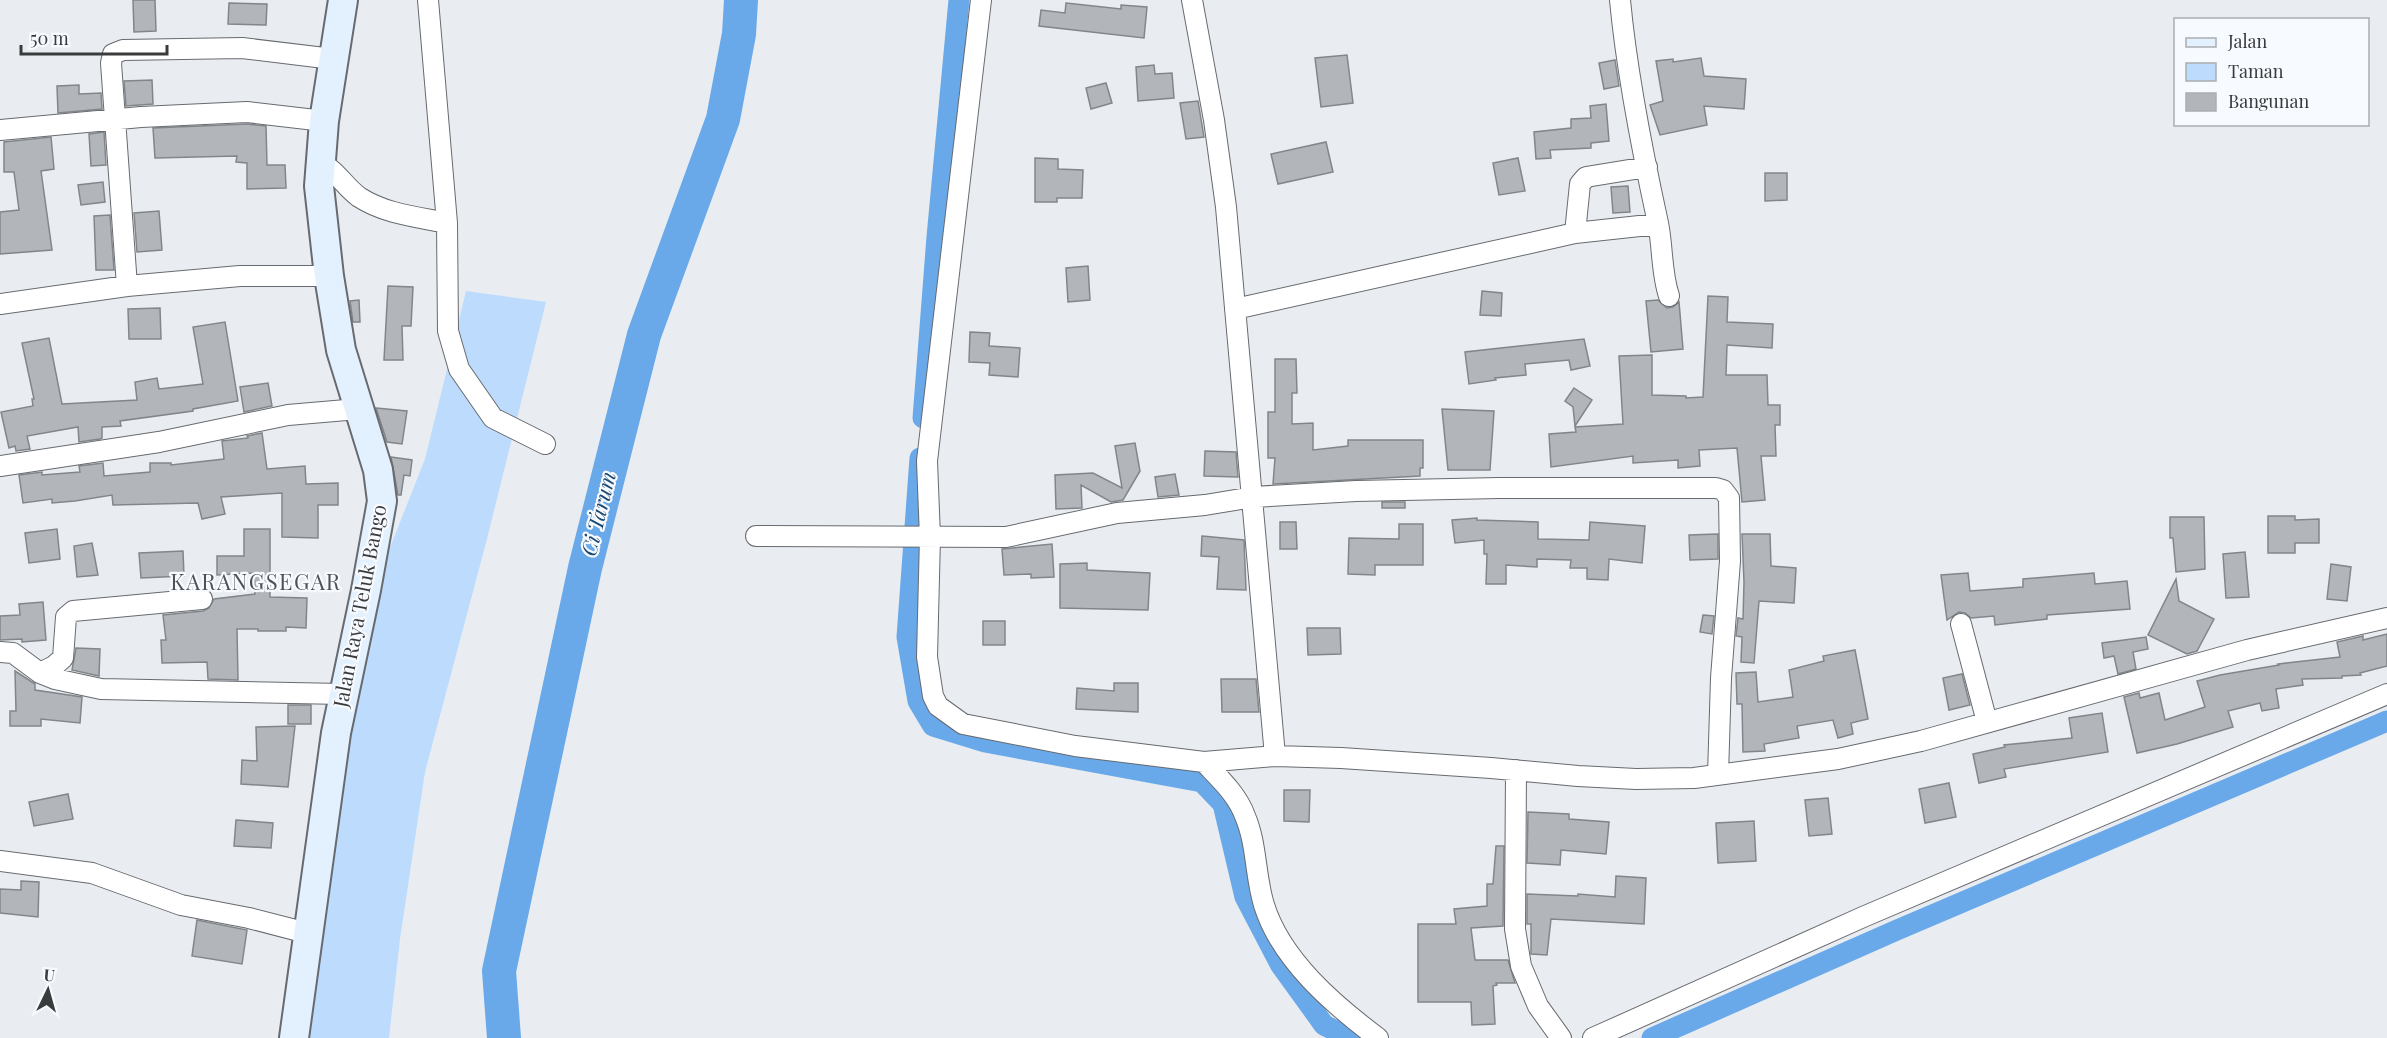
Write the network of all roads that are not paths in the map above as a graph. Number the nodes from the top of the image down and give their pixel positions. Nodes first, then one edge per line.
1 (343, 0) edge
2 (428, 0) edge
3 (981, 0) edge
4 (1192, 0) edge
5 (1620, 0) edge
6 (333, 59) junction
7 (113, 121) junction
8 (324, 121) junction
9 (0, 130) edge
10 (321, 163) junction
11 (1647, 167) junction
12 (447, 223) junction
13 (1658, 224) junction
14 (1575, 233) junction
15 (329, 276) junction
16 (127, 286) junction
17 (1669, 296) dead end
18 (0, 304) edge
19 (1235, 309) junction
20 (358, 409) junction
21 (545, 444) dead end
22 (0, 466) edge
23 (1253, 497) junction
24 (756, 536) dead end
25 (930, 537) junction
26 (202, 598) dead end
27 (2387, 618) edge
28 (1961, 624) dead end
29 (0, 652) edge
30 (40, 673) junction
31 (343, 694) junction
32 (2387, 694) edge
33 (1987, 722) junction
34 (1275, 756) junction
35 (1204, 762) junction
36 (1516, 770) junction
37 (1718, 775) junction
38 (0, 861) edge
39 (307, 933) junction
40 (294, 1038) edge
41 (1378, 1038) edge
42 (1561, 1038) edge
43 (1593, 1038) edge

1 - 6 main road, Jalan Raya Teluk Bango
2 - 12 street
3 - 25 street
4 - 19 street
5 - 11 street
6 - 7 street
6 - 8 main road, Jalan Raya Teluk Bango
7 - 8 street
7 - 9 street
7 - 16 street
8 - 10 main road, Jalan Raya Teluk Bango
10 - 12 street
10 - 15 main road, Jalan Raya Teluk Bango
11 - 13 street
11 - 14 street
12 - 21 street
13 - 14 street
13 - 17 street
14 - 19 street
15 - 16 street
15 - 20 main road, Jalan Raya Teluk Bango
16 - 18 street
19 - 23 street
20 - 22 street
20 - 31 main road, Jalan Raya Teluk Bango
23 - 25 street
23 - 34 street
23 - 37 street
24 - 25 street
25 - 35 street
26 - 30 street
27 - 33 street
28 - 33 street
29 - 30 street
30 - 31 street
31 - 39 main road, Jalan Raya Teluk Bango
32 - 43 street
33 - 37 street
34 - 35 street
34 - 36 street
35 - 41 street
36 - 37 street
36 - 42 street
38 - 39 street
39 - 40 main road, Jalan Raya Teluk Bango

